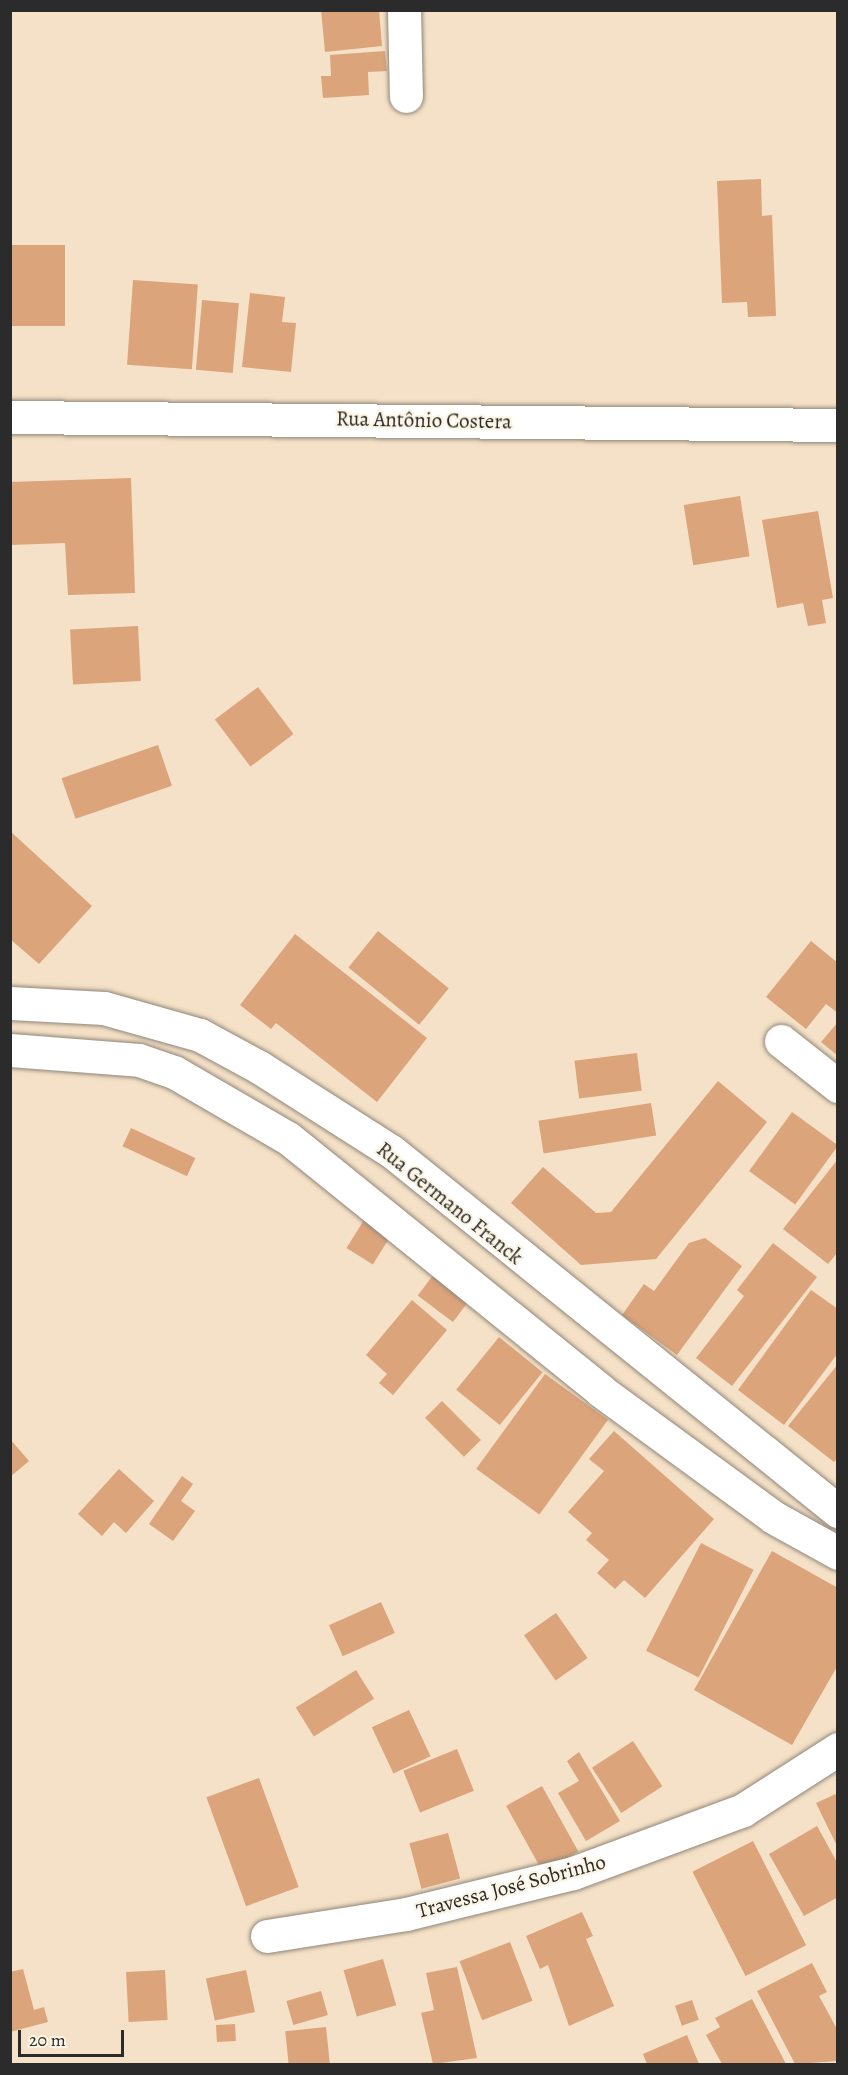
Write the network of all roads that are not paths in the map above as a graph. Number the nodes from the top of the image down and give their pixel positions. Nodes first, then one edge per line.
1 (404, 10) edge
2 (406, 96) dead end
3 (10, 417) edge
4 (837, 425) edge
5 (10, 1003) edge
6 (781, 1041) dead end
7 (10, 1050) edge
8 (837, 1086) edge
9 (461, 1212) junction
10 (428, 1250) junction
11 (837, 1511) edge
12 (837, 1553) edge
13 (837, 1749) edge
14 (267, 1936) dead end

1 - 2 main road
3 - 4 main road, Rua Antônio Costera
5 - 9 main road, Rua Germano Franck
6 - 8 main road
7 - 10 main road
9 - 10 main road
9 - 11 main road, Rua Germano Franck
10 - 12 main road
13 - 14 main road, Travessa José Sobrinho

